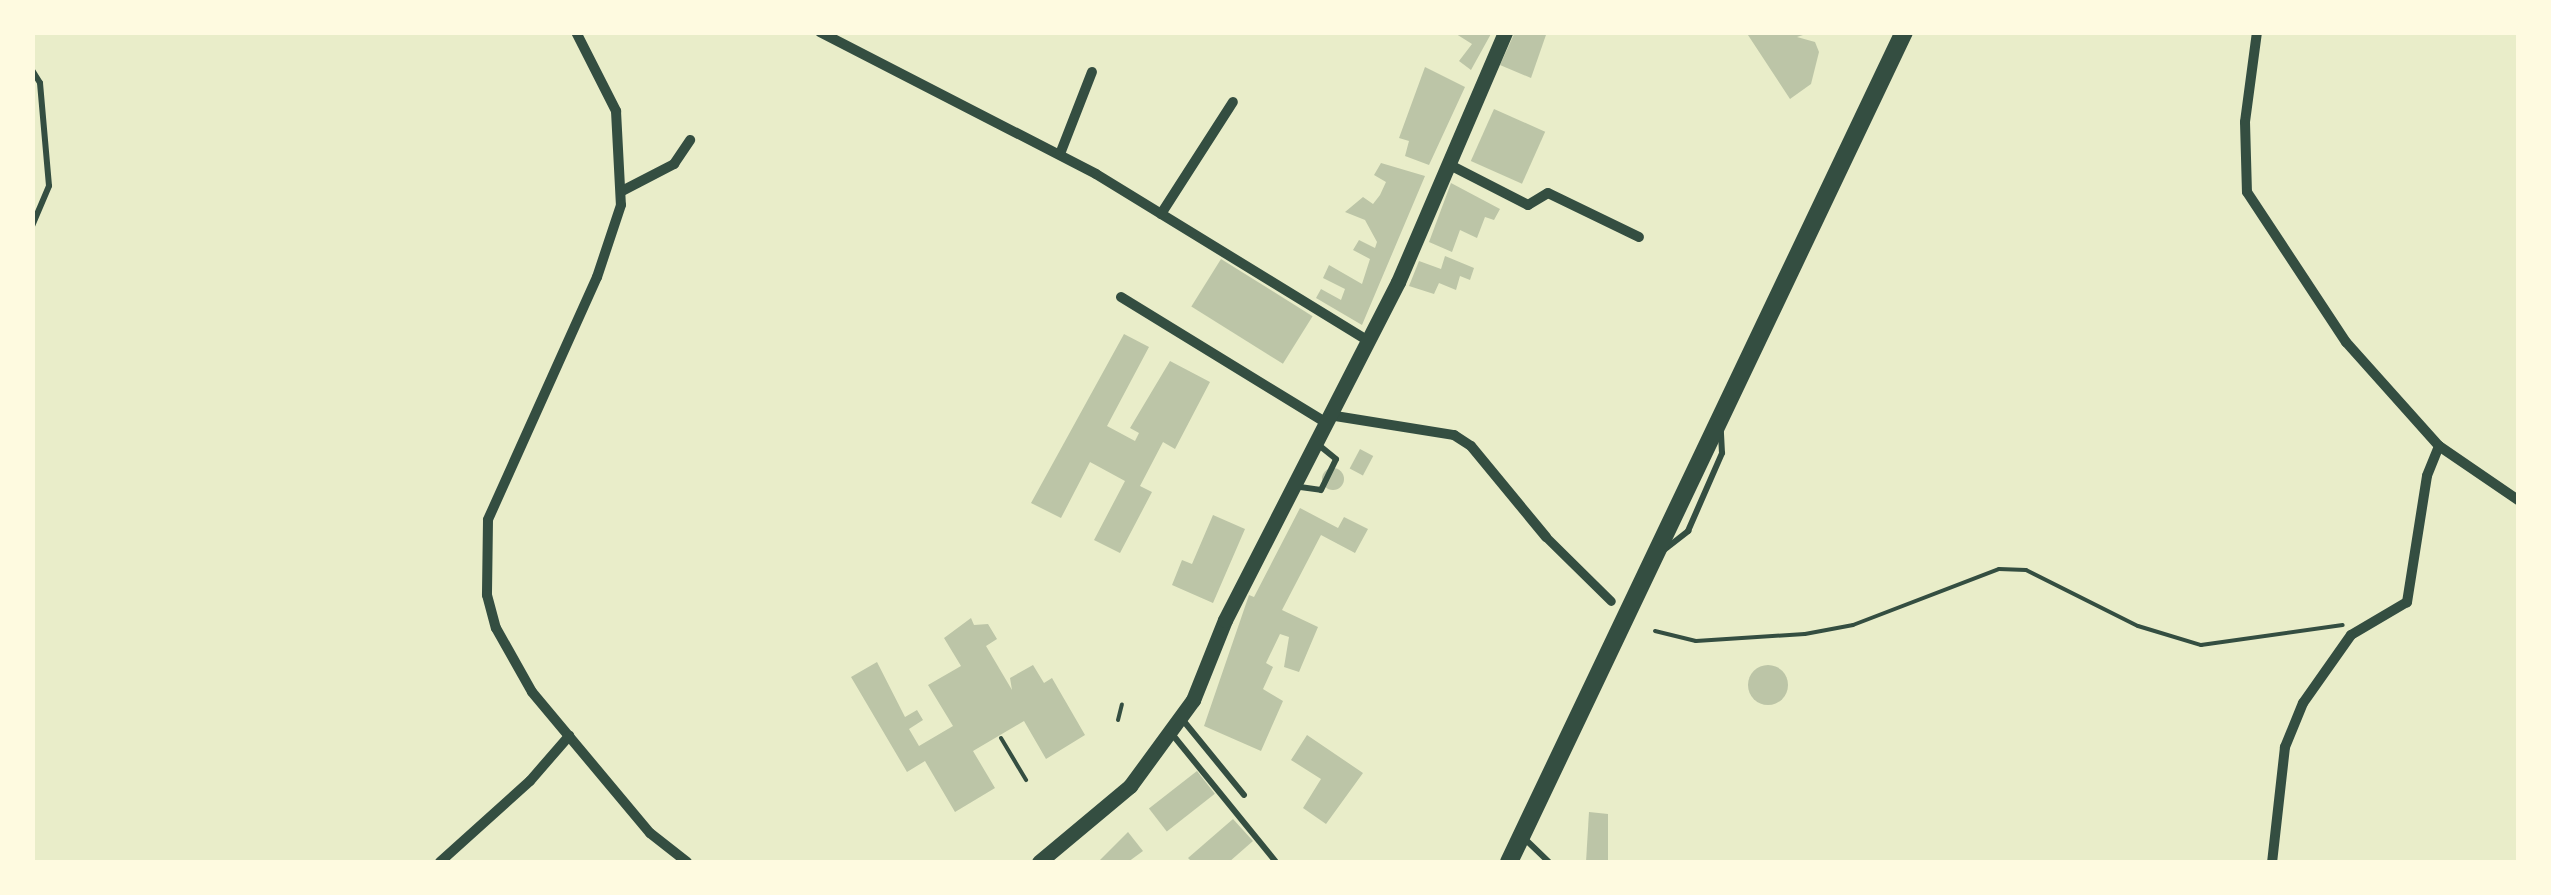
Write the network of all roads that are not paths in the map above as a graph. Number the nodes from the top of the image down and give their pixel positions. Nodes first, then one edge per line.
1 (576, 32) edge
2 (820, 32) edge
3 (1506, 32) edge
4 (1896, 32) edge
5 (1904, 32) edge
6 (2257, 32) edge
7 (32, 70) edge
8 (1092, 72) dead end
9 (1233, 102) dead end
10 (690, 140) dead end
11 (1060, 154) junction
12 (1448, 164) junction
13 (622, 191) junction
14 (1161, 214) junction
15 (32, 226) edge
16 (1639, 237) dead end
17 (1800, 248) junction
18 (1121, 297) dead end
19 (1369, 341) junction
20 (1327, 418) junction
21 (1315, 442) junction
22 (2439, 446) junction
23 (1292, 486) junction
24 (2518, 500) edge
25 (1546, 537) joint
26 (1611, 600) dead end
27 (1181, 718) junction
28 (1172, 734) junction
29 (569, 736) junction
30 (1244, 795) dead end
31 (1521, 837) junction
32 (440, 862) edge
33 (687, 862) edge
34 (1039, 862) edge
35 (1276, 862) edge
36 (1509, 862) edge
37 (1549, 862) edge
38 (2272, 862) edge

1 - 13 street
2 - 11 street
3 - 12 street
4 - 17 main road
5 - 17 main road
6 - 22 street
7 - 15 lane
8 - 11 street
9 - 14 street
10 - 13 street
11 - 14 street
12 - 16 street
12 - 19 street
13 - 29 street
14 - 19 street
17 - 31 main road
18 - 20 street
19 - 20 street
20 - 21 street
20 - 25 street
21 - 23 street
21 - 23 lane
22 - 24 street
22 - 38 street
23 - 27 street
25 - 26 street
27 - 28 street
27 - 30 lane
28 - 34 street
28 - 35 lane
29 - 32 street
29 - 33 street
31 - 36 main road
31 - 37 lane

